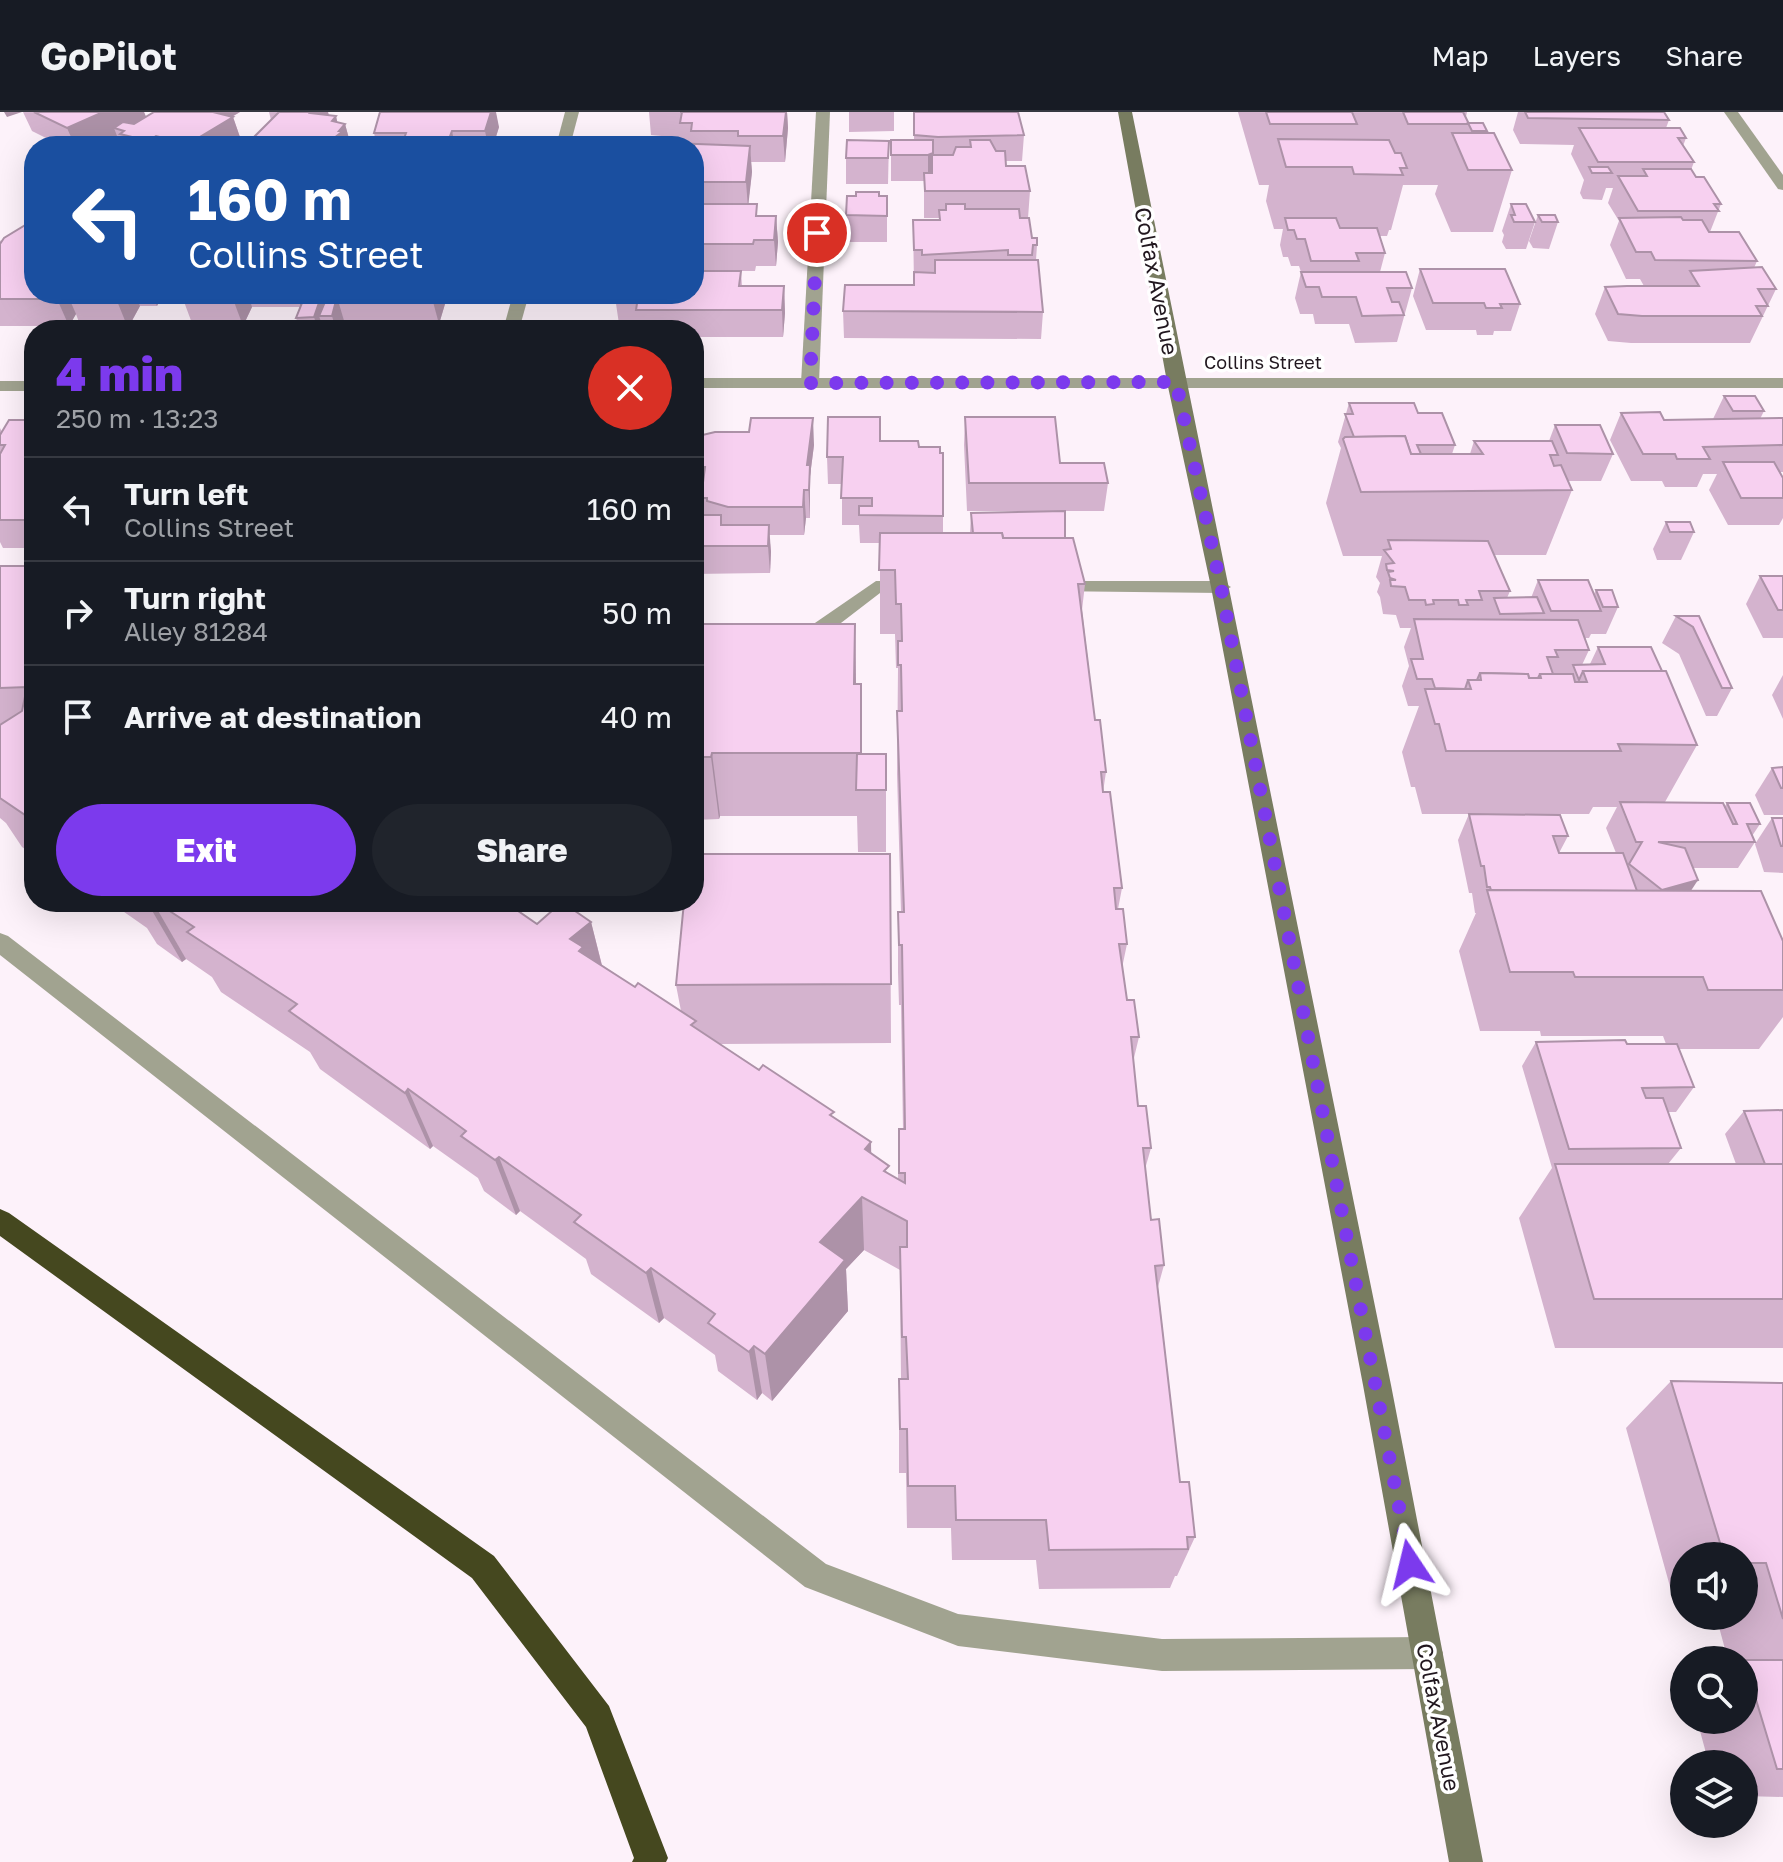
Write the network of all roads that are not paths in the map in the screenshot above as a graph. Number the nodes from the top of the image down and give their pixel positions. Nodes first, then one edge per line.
1 (572, 112) edge
2 (823, 112) edge
3 (1125, 112) edge
4 (1731, 112) edge
5 (566, 136) edge
6 (1783, 186) edge
7 (1176, 382) junction
8 (704, 383) edge
9 (810, 383) junction
10 (1783, 383) edge
11 (0, 386) edge
12 (24, 386) edge
13 (939, 587) edge
14 (1033, 587) edge
15 (1221, 587) junction
16 (786, 632) edge
17 (0, 942) edge
18 (0, 1221) edge
19 (1427, 1653) junction
20 (649, 1862) edge
21 (1466, 1862) edge

1 - 5 street
2 - 9 street
3 - 7 main road, Colfax Avenue
4 - 6 street
7 - 9 street, Collins Street
7 - 10 street, Collins Street
7 - 15 main road, Colfax Avenue
8 - 9 street, Collins Street
11 - 12 street
13 - 16 street
14 - 15 street
15 - 19 main road, Colfax Avenue
17 - 19 street
18 - 20 highway
19 - 21 main road, Colfax Avenue

